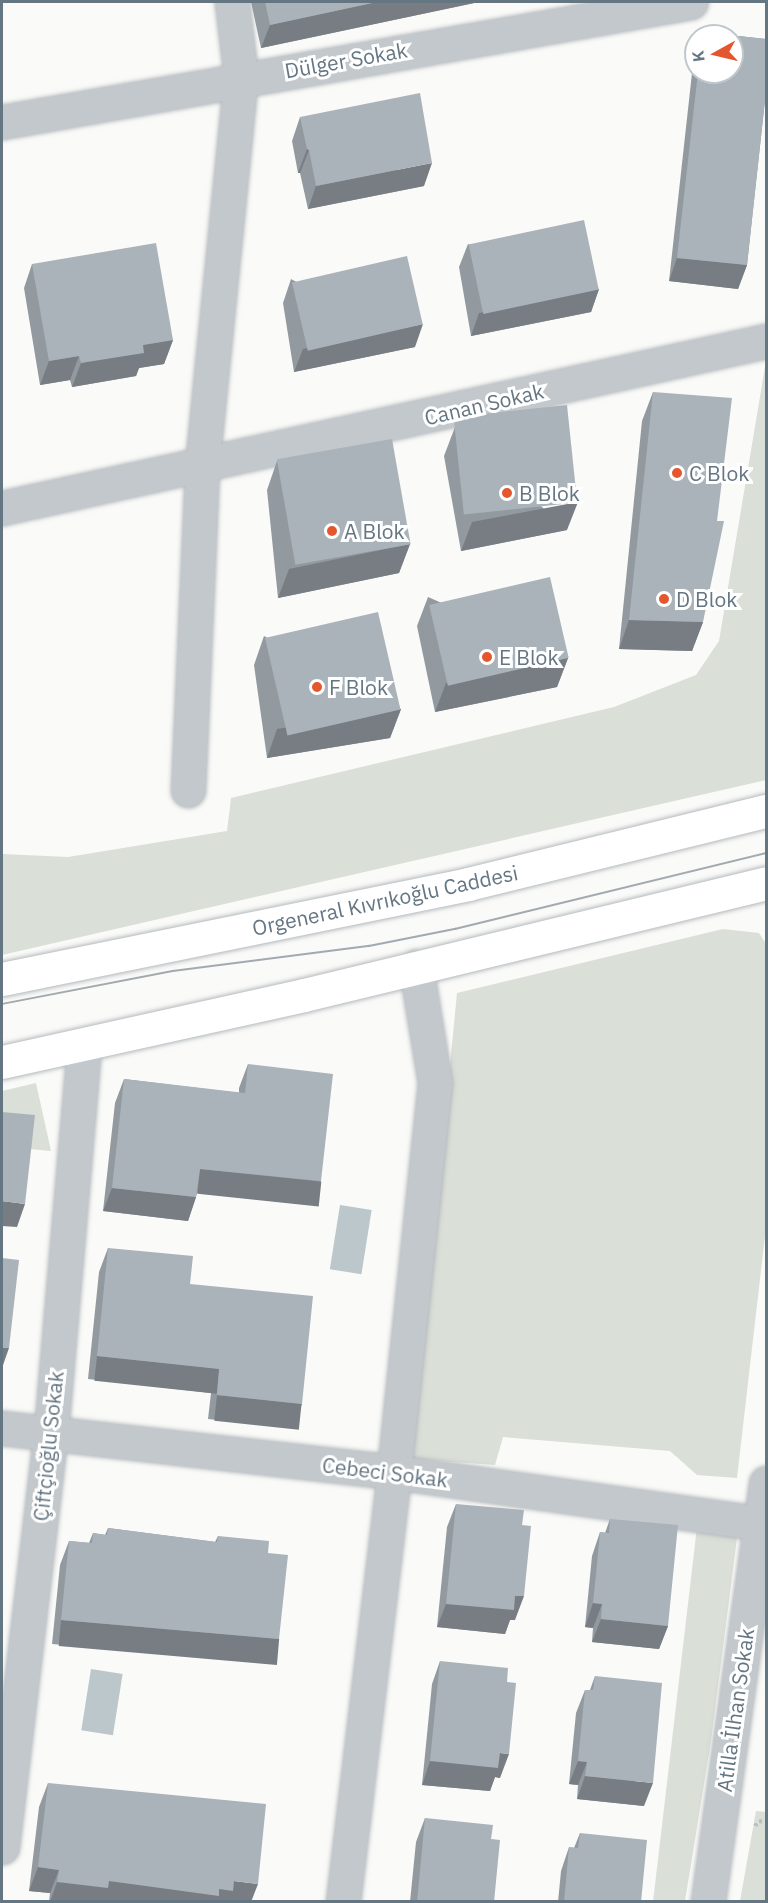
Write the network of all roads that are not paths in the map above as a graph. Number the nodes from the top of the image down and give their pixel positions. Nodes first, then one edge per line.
1 (232, 2) edge
2 (691, 2) edge
3 (241, 78) junction
4 (2, 122) edge
5 (766, 341) edge
6 (202, 466) junction
7 (2, 508) edge
8 (189, 790) dead end
9 (766, 810) edge
10 (766, 883) edge
11 (416, 967) junction
12 (2, 979) edge
13 (84, 1044) junction
14 (2, 1062) edge
15 (2, 1428) edge
16 (51, 1432) junction
17 (394, 1472) junction
18 (766, 1483) edge
19 (764, 1524) edge
20 (2, 1847) edge
21 (343, 1902) edge
22 (708, 1902) edge

1 - 3 street
2 - 3 street, Dülger Sokak
3 - 4 street, Dülger Sokak
3 - 6 street
5 - 6 street, Canan Sokak
6 - 7 street, Canan Sokak
6 - 8 street
9 - 12 main road, Orgeneral Kıvrıkoğlu Caddesi
10 - 11 main road
11 - 13 main road
11 - 17 street
13 - 14 main road
13 - 16 street, Çiftçioğlu Sokak
15 - 16 street, Cebeci Sokak
16 - 17 street, Cebeci Sokak
16 - 20 street, Çiftçioğlu Sokak
17 - 19 street, Cebeci Sokak
17 - 21 street
18 - 19 street, Atilla İlhan Sokak
19 - 22 street, Atilla İlhan Sokak

